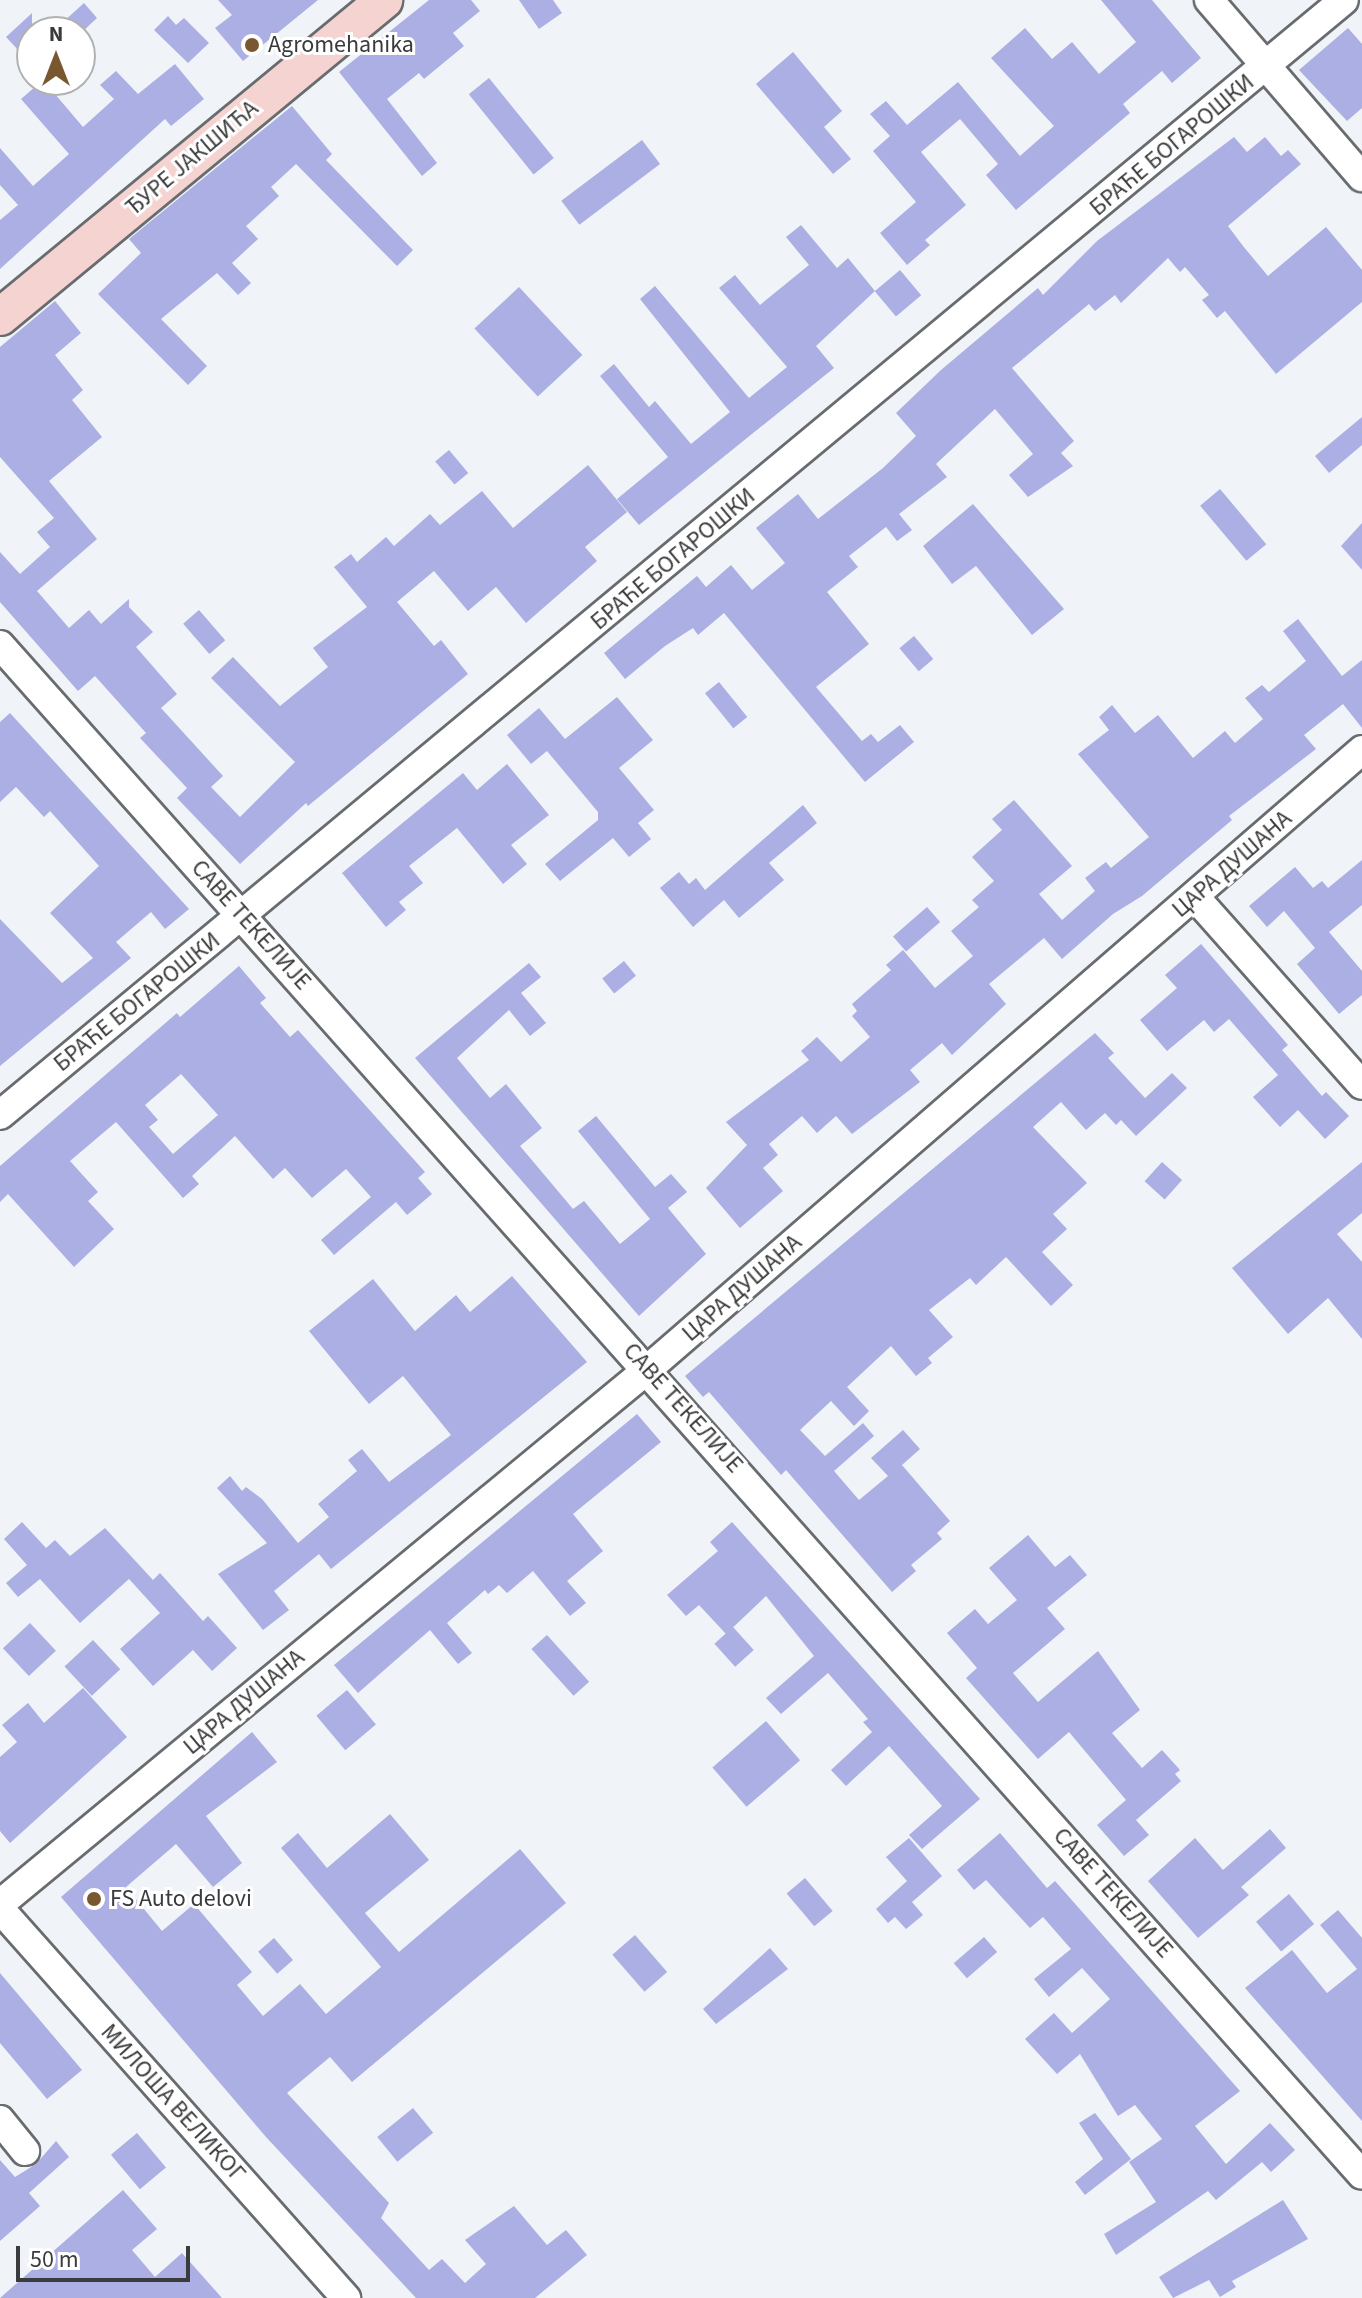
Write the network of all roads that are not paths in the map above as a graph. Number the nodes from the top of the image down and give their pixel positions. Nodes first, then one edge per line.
1 (384, 0) edge
2 (1209, 0) edge
3 (1344, 0) edge
4 (1267, 66) junction
5 (1362, 177) edge
6 (0, 317) edge
7 (0, 645) edge
8 (1362, 750) edge
9 (1195, 897) junction
10 (243, 915) junction
11 (1362, 1085) edge
12 (0, 1115) edge
13 (648, 1369) junction
14 (0, 1906) edge
15 (0, 2120) edge
16 (25, 2151) dead end
17 (1362, 2175) edge
18 (346, 2298) edge

1 - 6 main road, ЂУРЕ ЈАКШИЋА
2 - 4 street
3 - 4 street, БРАЋЕ БОГАРОШКИ
4 - 5 street
4 - 10 street, БРАЋЕ БОГАРОШКИ
7 - 10 street, САВЕ ТЕКЕЛИЈЕ
8 - 9 street, ЦАРА ДУШАНА
9 - 11 street
9 - 13 street, ЦАРА ДУШАНА
10 - 12 street, БРАЋЕ БОГАРОШКИ
10 - 13 street, САВЕ ТЕКЕЛИЈЕ
13 - 14 street, ЦАРА ДУШАНА
13 - 17 street, САВЕ ТЕКЕЛИЈЕ
14 - 18 street, МИЛОША ВЕЛИКОГ
15 - 16 street

